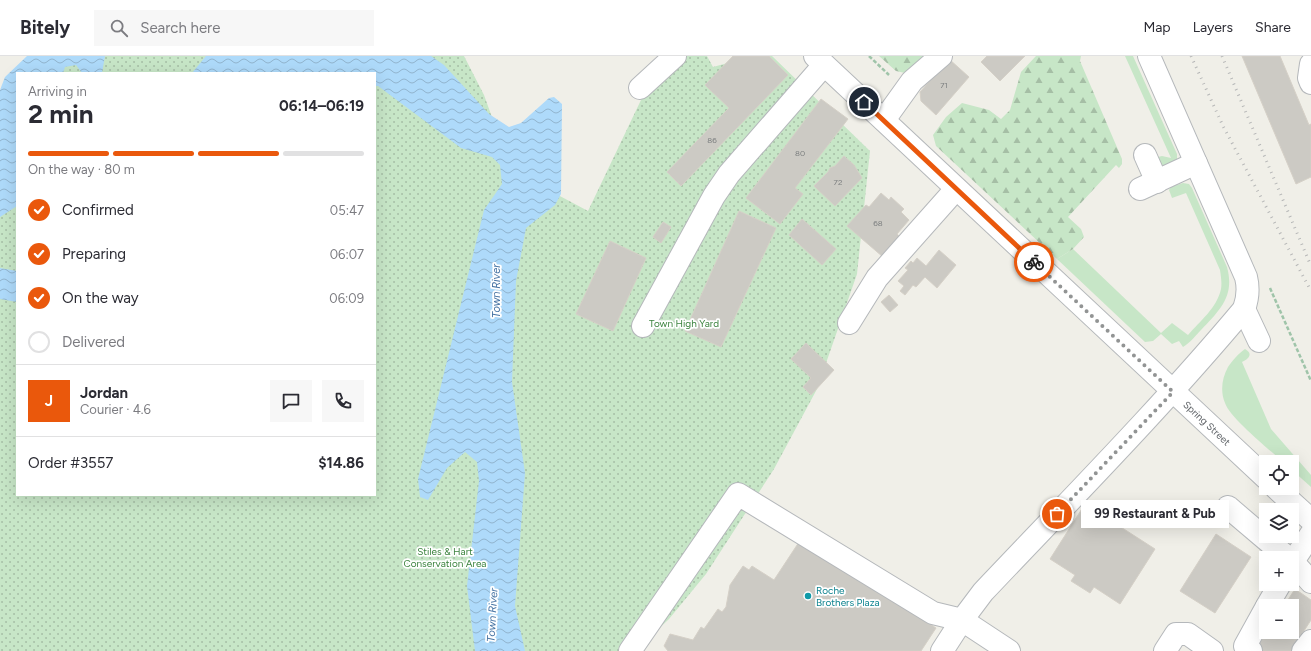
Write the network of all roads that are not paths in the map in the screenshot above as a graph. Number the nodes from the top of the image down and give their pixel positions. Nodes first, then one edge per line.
1 (675, 56) edge
2 (941, 56) edge
3 (1149, 56) edge
4 (819, 60) edge
5 (1311, 64) edge
6 (1311, 83) edge
7 (640, 88) dead end
8 (884, 120) junction
9 (1145, 155) dead end
10 (1196, 163) junction
11 (956, 189) junction
12 (1244, 309) junction
13 (849, 323) dead end
14 (643, 326) dead end
15 (1259, 341) dead end
16 (1173, 392) junction
17 (1259, 472) edge
18 (1284, 495) edge
19 (1228, 507) dead end
20 (1311, 520) edge
21 (1311, 534) edge
22 (1280, 551) edge
23 (1299, 552) edge
24 (1299, 569) edge
25 (1311, 582) edge
26 (962, 620) junction
27 (1259, 621) edge
28 (1311, 641) edge
29 (630, 651) edge
30 (942, 651) edge
31 (1009, 651) edge
32 (1165, 651) edge
33 (1212, 651) edge
34 (1251, 651) edge
35 (1303, 651) edge

1 - 7 street
2 - 8 street
3 - 10 street
4 - 8 street, Spring Street
4 - 14 street
5 - 6 street
8 - 11 street, Spring Street
9 - 10 street
10 - 12 street
11 - 13 street
11 - 16 street, Spring Street
12 - 15 street
12 - 16 street
16 - 17 street, Spring Street
16 - 26 street
18 - 20 street
19 - 22 street
21 - 23 street
24 - 25 street
26 - 29 street
26 - 30 street
26 - 31 street
27 - 34 street
28 - 35 street
32 - 33 street

